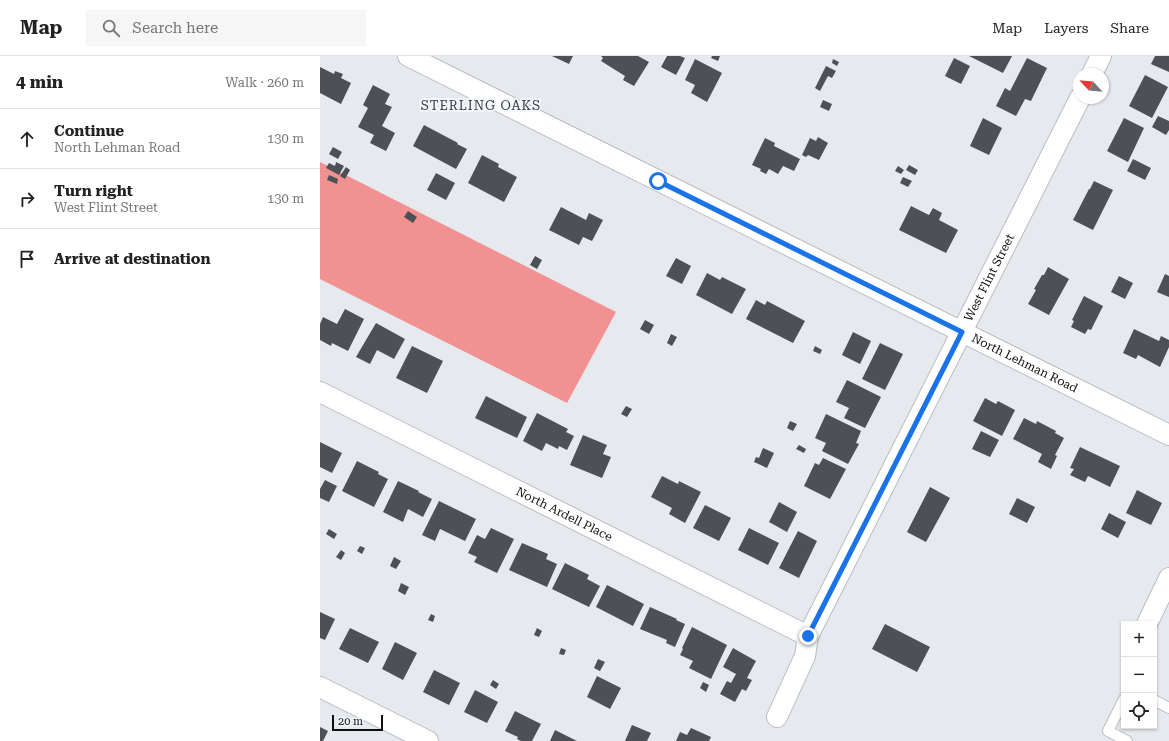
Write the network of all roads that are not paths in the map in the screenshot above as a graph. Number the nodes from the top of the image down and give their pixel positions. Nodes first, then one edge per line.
1 (408, 56) edge
2 (1101, 56) edge
3 (1095, 68) edge
4 (1077, 104) edge
5 (962, 332) junction
6 (320, 392) edge
7 (1169, 435) edge
8 (1169, 578) edge
9 (1148, 621) edge
10 (808, 636) junction
11 (320, 687) edge
12 (1157, 702) edge
13 (1121, 705) edge
14 (1169, 708) edge
15 (777, 716) dead end
16 (428, 741) edge
17 (1126, 741) edge

1 - 5 street, North Lehman Road
2 - 3 street
4 - 5 street, West Flint Street
5 - 7 street, North Lehman Road
5 - 10 street, West Flint Street
6 - 10 street, North Ardell Place
8 - 9 street
10 - 15 street, West Flint Street
11 - 16 street
12 - 14 lane
13 - 17 lane

